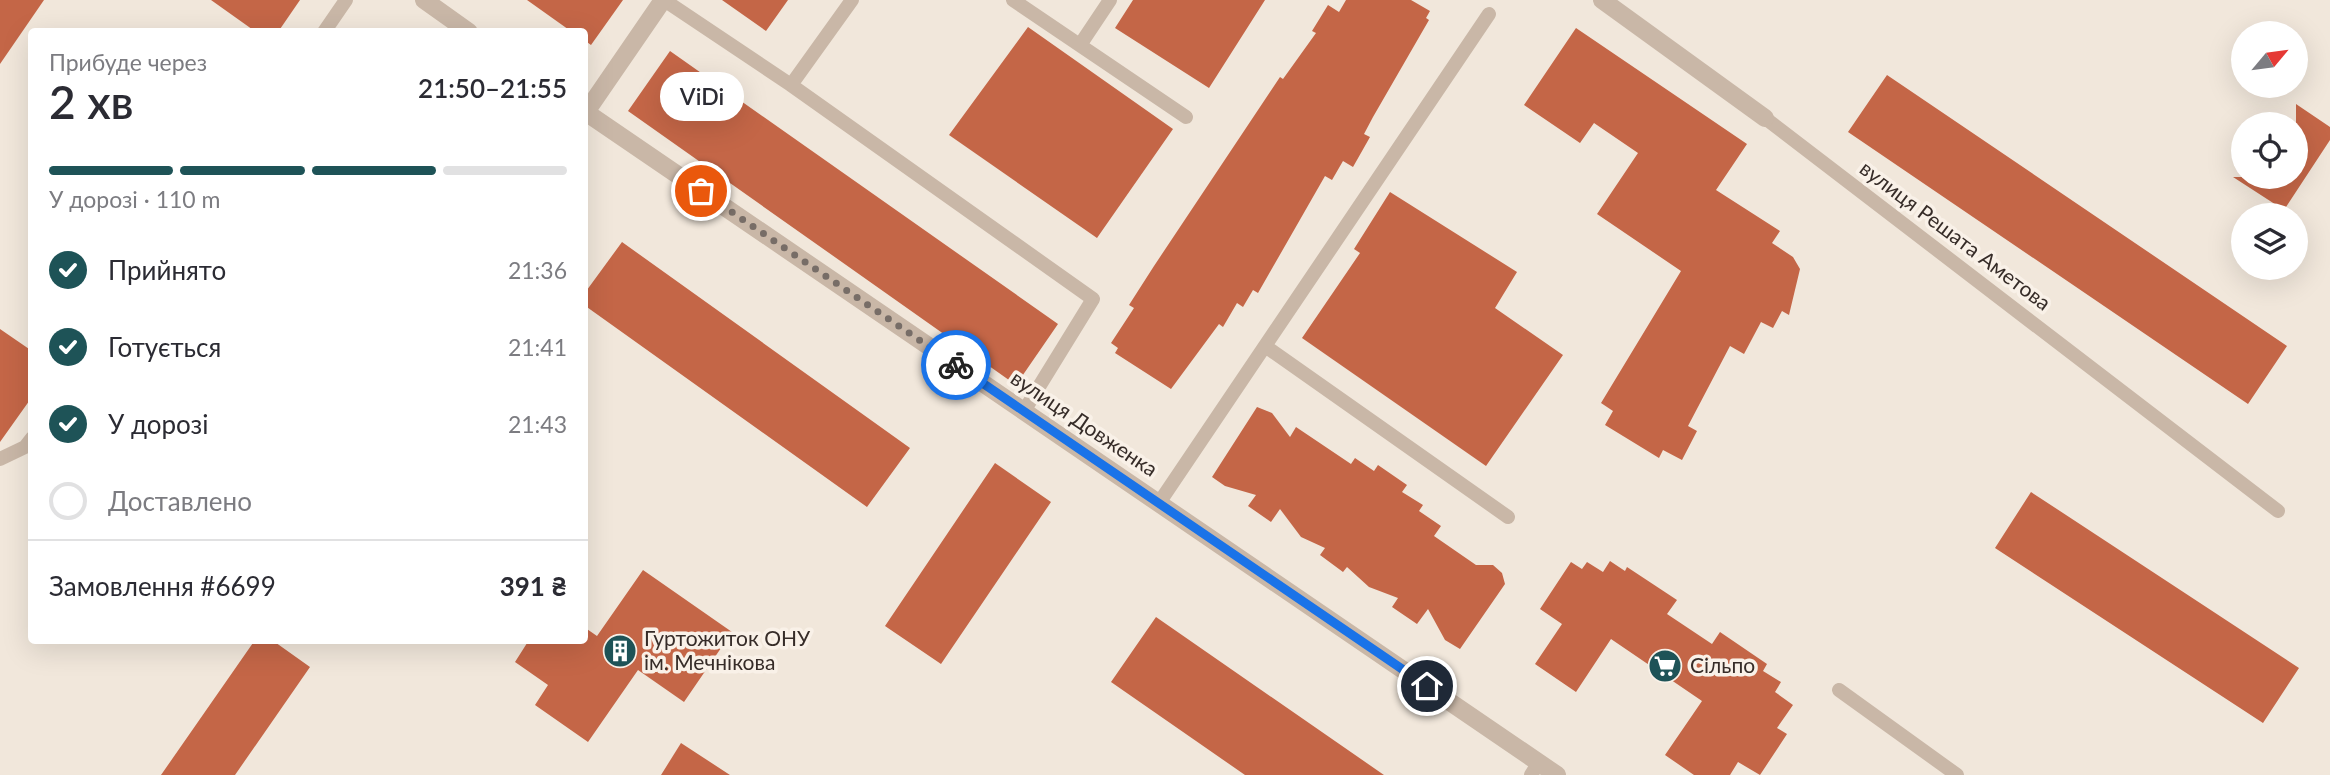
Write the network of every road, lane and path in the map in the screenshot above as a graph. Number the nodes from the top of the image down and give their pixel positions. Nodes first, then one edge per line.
1 (346, 0) edge
2 (424, 0) edge
3 (664, 0) edge
4 (852, 0) edge
5 (1013, 0) edge
6 (1110, 0) edge
7 (1602, 0) edge
8 (1489, 14) dead end
9 (327, 28) edge
10 (463, 28) edge
11 (1080, 45) junction
12 (791, 85) junction
13 (588, 108) edge
14 (588, 114) edge
15 (1186, 117) dead end
16 (1765, 118) joint
17 (1265, 346) junction
18 (1024, 411) junction
19 (28, 443) edge
20 (0, 458) edge
21 (1159, 503) junction
22 (2278, 511) dead end
23 (1508, 517) dead end
24 (1839, 690) dead end
25 (1535, 769) edge
26 (1557, 775) edge
27 (1957, 775) edge

1 - 9 lane
2 - 10 street
3 - 12 lane
3 - 13 street
4 - 12 lane
5 - 11 lane
6 - 11 lane
7 - 16 street, вулиця Решата Аметова
8 - 17 lane
11 - 15 lane
12 - 18 lane
14 - 18 street, вулиця Довженка
16 - 22 lane, вулиця Решата Аметова
17 - 21 lane
17 - 23 lane
18 - 21 street, вулиця Довженка
19 - 20 lane
21 - 25 street, вулиця Довженка
24 - 27 lane
25 - 26 street, вулиця Довженка

